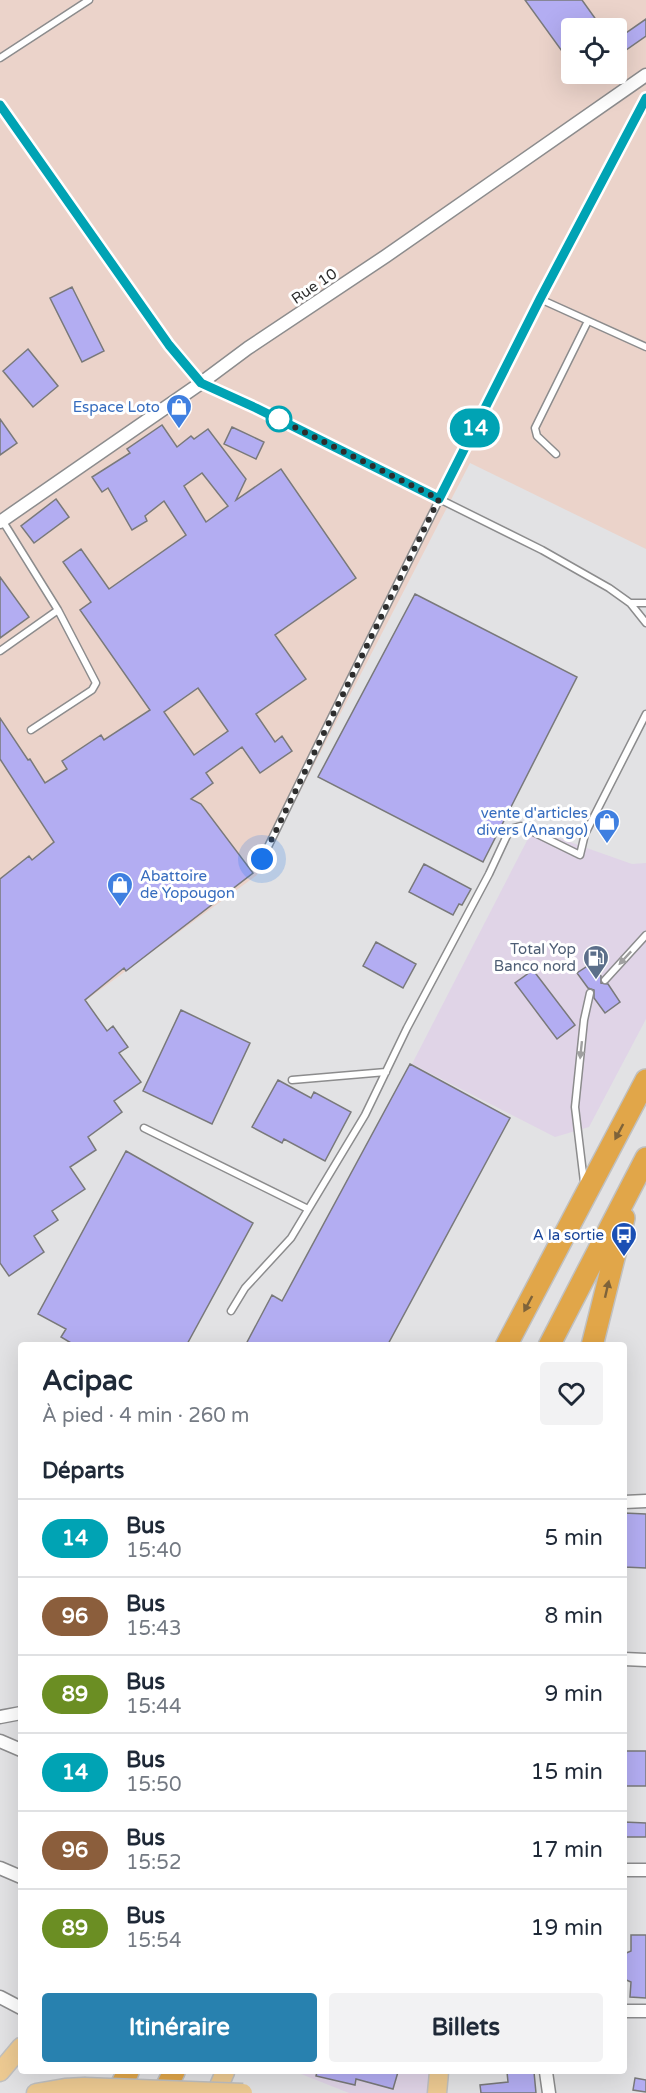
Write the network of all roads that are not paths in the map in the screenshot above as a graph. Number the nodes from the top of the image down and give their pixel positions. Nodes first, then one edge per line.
1 (89, 0) edge
2 (0, 58) edge
3 (646, 75) edge
4 (646, 98) edge
5 (0, 105) edge
6 (540, 299) junction
7 (588, 321) junction
8 (646, 347) edge
9 (201, 383) junction
10 (556, 454) dead end
11 (439, 499) junction
12 (1, 521) edge
13 (630, 603) junction
14 (646, 603) edge
15 (58, 610) junction
16 (646, 623) edge
17 (0, 651) edge
18 (646, 714) edge
19 (31, 730) dead end
20 (262, 859) dead end
21 (646, 935) edge
22 (604, 980) dead end
23 (591, 993) dead end
24 (386, 1072) junction
25 (292, 1080) dead end
26 (646, 1080) edge
27 (144, 1128) dead end
28 (646, 1158) edge
29 (586, 1195) junction
30 (308, 1209) junction
31 (231, 1311) dead end
32 (508, 1342) edge
33 (551, 1342) edge
34 (593, 1342) edge
35 (646, 1501) edge
36 (627, 1502) edge
37 (627, 1659) edge
38 (646, 1660) edge
39 (18, 1714) edge
40 (0, 1717) edge
41 (0, 1741) edge
42 (18, 1749) edge
43 (0, 1868) edge
44 (627, 1869) edge
45 (646, 1870) edge
46 (18, 1876) edge
47 (0, 1997) edge
48 (18, 2006) edge
49 (627, 2011) edge
50 (646, 2011) edge
51 (18, 2051) edge
52 (0, 2072) edge
53 (127, 2074) edge
54 (173, 2074) edge
55 (224, 2074) edge
56 (439, 2074) edge
57 (546, 2074) edge
58 (36, 2093) edge
59 (117, 2093) edge
60 (163, 2093) edge
61 (216, 2093) edge
62 (243, 2093) edge
63 (437, 2093) edge
64 (549, 2093) edge

1 - 2 lane
3 - 9 street, Rue 10
4 - 6 lane
5 - 9 lane
6 - 7 lane
6 - 11 lane
7 - 8 lane
7 - 10 lane
9 - 11 lane
9 - 12 street, Rue 10
11 - 13 lane
11 - 20 lane
12 - 15 lane
13 - 14 lane
13 - 16 lane
15 - 17 lane
15 - 19 lane
18 - 24 lane
21 -> 22 lane
23 -> 29 lane
24 - 25 lane
24 - 30 lane
26 -> 29 highway
27 - 30 lane
28 - 33 highway
34 -> 28 highway
29 -> 32 highway
30 - 31 lane
35 - 36 street
37 - 38 street
39 - 40 street
41 - 42 street
43 - 46 street
44 - 45 street
47 - 48 street
49 - 50 street
51 - 52 main road
53 - 59 highway
54 - 60 highway
55 - 61 main road
56 - 63 main road
57 - 64 street
58 - 62 main road, bridge

